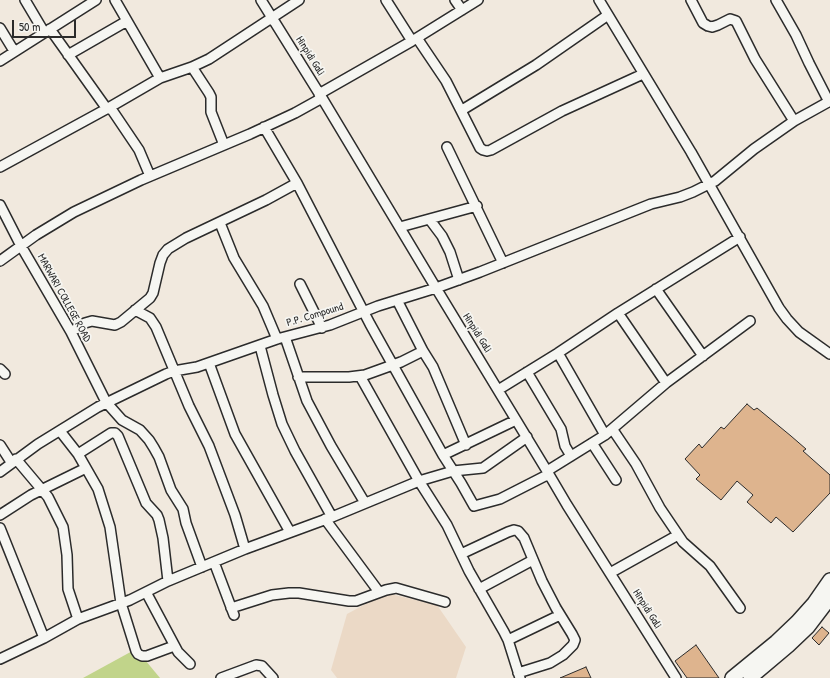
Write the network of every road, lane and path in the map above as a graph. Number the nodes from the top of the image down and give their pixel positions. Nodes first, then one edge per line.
1 (25, 0) edge
2 (96, 0) edge
3 (115, 0) edge
4 (261, 0) edge
5 (299, 0) edge
6 (386, 0) edge
7 (455, 0) edge
8 (478, 0) edge
9 (599, 0) edge
10 (691, 0) edge
11 (776, 0) edge
12 (462, 10) junction
13 (608, 15) junction
14 (272, 18) junction
15 (127, 21) junction
16 (0, 28) edge
17 (47, 30) junction
18 (414, 40) junction
19 (14, 51) junction
20 (68, 55) junction
21 (0, 61) edge
22 (192, 67) junction
23 (643, 74) junction
24 (160, 78) junction
25 (321, 96) junction
26 (829, 102) edge
27 (108, 108) junction
28 (462, 110) junction
29 (794, 120) junction
30 (264, 127) junction
31 (224, 145) junction
32 (447, 146) dead end
33 (0, 168) edge
34 (150, 176) junction
35 (297, 183) junction
36 (709, 184) junction
37 (0, 205) edge
38 (476, 206) junction
39 (430, 220) junction
40 (220, 223) junction
41 (400, 227) junction
42 (740, 238) junction
43 (21, 246) junction
44 (0, 261) edge
45 (503, 263) junction
46 (459, 280) junction
47 (300, 284) dead end
48 (436, 288) junction
49 (656, 289) junction
50 (397, 300) junction
51 (135, 310) junction
52 (363, 312) junction
53 (618, 312) junction
54 (750, 321) dead end
55 (322, 328) junction
56 (71, 332) junction
57 (281, 338) junction
58 (260, 346) junction
59 (423, 351) junction
60 (558, 353) junction
61 (830, 354) edge
62 (703, 356) junction
63 (209, 363) junction
64 (393, 365) junction
65 (174, 371) junction
66 (527, 372) junction
67 (360, 376) junction
68 (298, 377) junction
69 (666, 383) junction
70 (498, 390) junction
71 (106, 402) junction
72 (516, 420) junction
73 (60, 430) junction
74 (609, 432) junction
75 (527, 437) junction
76 (592, 443) junction
77 (0, 445) edge
78 (466, 445) junction
79 (78, 454) junction
80 (443, 455) junction
81 (571, 456) junction
82 (14, 460) junction
83 (86, 468) junction
84 (0, 472) edge
85 (453, 472) junction
86 (548, 472) junction
87 (616, 480) dead end
88 (419, 481) junction
89 (43, 489) junction
90 (365, 503) junction
91 (0, 515) edge
92 (328, 518) junction
93 (0, 528) edge
94 (290, 532) junction
95 (678, 535) junction
96 (245, 549) junction
97 (461, 554) junction
98 (533, 560) junction
99 (214, 562) junction
100 (202, 567) junction
101 (610, 573) junction
102 (830, 580) edge
103 (168, 581) junction
104 (479, 589) junction
105 (146, 592) junction
106 (379, 592) junction
107 (830, 598) edge
108 (445, 602) dead end
109 (121, 603) junction
110 (740, 608) dead end
111 (560, 615) junction
112 (78, 619) junction
113 (44, 638) junction
114 (508, 640) junction
115 (174, 646) junction
116 (0, 659) edge
117 (190, 664) dead end
118 (519, 675) edge
119 (221, 678) edge
120 (273, 678) edge
121 (676, 678) edge
122 (732, 678) edge
123 (750, 678) edge

1 - 17 street
2 - 17 street
3 - 15 street
4 - 14 street, Hinpidi Gali
5 - 14 street
6 - 18 street
7 - 12 street
8 - 12 street
9 - 13 street
10 - 29 street
11 - 26 street
12 - 18 street
13 - 23 street
13 - 28 street
14 - 22 street
14 - 25 street, Hinpidi Gali
15 - 20 street
15 - 24 street
16 - 19 street
17 - 19 street
17 - 20 street
18 - 25 street
18 - 28 street
19 - 21 street
20 - 27 street
22 - 24 street
22 - 31 street
23 - 28 street
23 - 36 street
24 - 27 street
25 - 30 street
25 - 41 street, Hinpidi Gali
26 - 29 street, P.P. Compound
27 - 33 street
27 - 34 street
29 - 36 street, P.P. Compound
30 - 31 street
30 - 35 street
31 - 34 street
32 - 38 street
34 - 43 street
35 - 40 street
35 - 52 street
36 - 42 street
36 - 45 street, P.P. Compound
37 - 43 street, MARWARI COLLEGE ROAD
38 - 39 street
38 - 45 street
39 - 41 street
39 - 46 street
40 - 51 street
40 - 57 street
41 - 48 street, Hinpidi Gali
42 - 49 street
42 - 61 street
43 - 44 street
43 - 56 street, MARWARI COLLEGE ROAD
45 - 46 street, P.P. Compound
46 - 48 street, P.P. Compound
47 - 55 street
48 - 50 street, P.P. Compound
48 - 70 street, Hinpidi Gali
49 - 53 street
49 - 62 street
50 - 52 street, P.P. Compound
50 - 59 street
51 - 56 street
51 - 65 street
52 - 55 street, P.P. Compound
52 - 64 street
53 - 60 street
53 - 69 street
54 - 62 street
55 - 57 street, P.P. Compound
56 - 71 street, MARWARI COLLEGE ROAD
57 - 58 street, P.P. Compound
57 - 68 street
58 - 63 street, P.P. Compound
58 - 92 street
59 - 64 street
59 - 78 street
60 - 66 street
60 - 74 street
62 - 69 street
63 - 65 street, P.P. Compound
63 - 94 street
64 - 67 street
64 - 80 street
65 - 71 street, P.P. Compound
65 - 96 street
66 - 70 street
66 - 81 street
67 - 68 street
67 - 88 street
68 - 90 street
69 - 74 street
70 - 72 street, Hinpidi Gali
71 - 73 street, P.P. Compound
71 - 100 street, MARWARI COLLEGE ROAD
72 - 75 street, Hinpidi Gali
72 - 78 street
73 - 79 street
73 - 82 street, P.P. Compound
74 - 76 street
74 - 95 street
75 - 85 street
75 - 86 street, Hinpidi Gali
76 - 81 street
76 - 87 street
77 - 82 street
78 - 80 street
79 - 83 street
79 - 103 street
80 - 85 street
81 - 86 street
82 - 84 street, P.P. Compound
82 - 89 street
83 - 89 street
83 - 109 street
85 - 86 street
85 - 88 street
86 - 101 street, Hinpidi Gali
88 - 90 street
88 - 97 street
89 - 91 street
89 - 112 street
90 - 92 street
92 - 94 street
92 - 106 street
93 - 113 street
94 - 96 street
95 - 101 street
95 - 110 street
96 - 99 street
97 - 98 street
97 - 104 street
98 - 104 street
98 - 111 street
99 - 100 street
99 - 106 street
100 - 103 street
101 - 121 street, Hinpidi Gali
102 - 122 main road
103 - 105 street
104 - 114 street
105 - 109 street
105 - 115 street
106 - 108 street
107 - 123 main road
109 - 112 street
109 - 115 street
111 - 114 street
111 - 118 street
112 - 113 street
113 - 116 street
114 - 118 street
115 - 117 street
119 - 120 street

